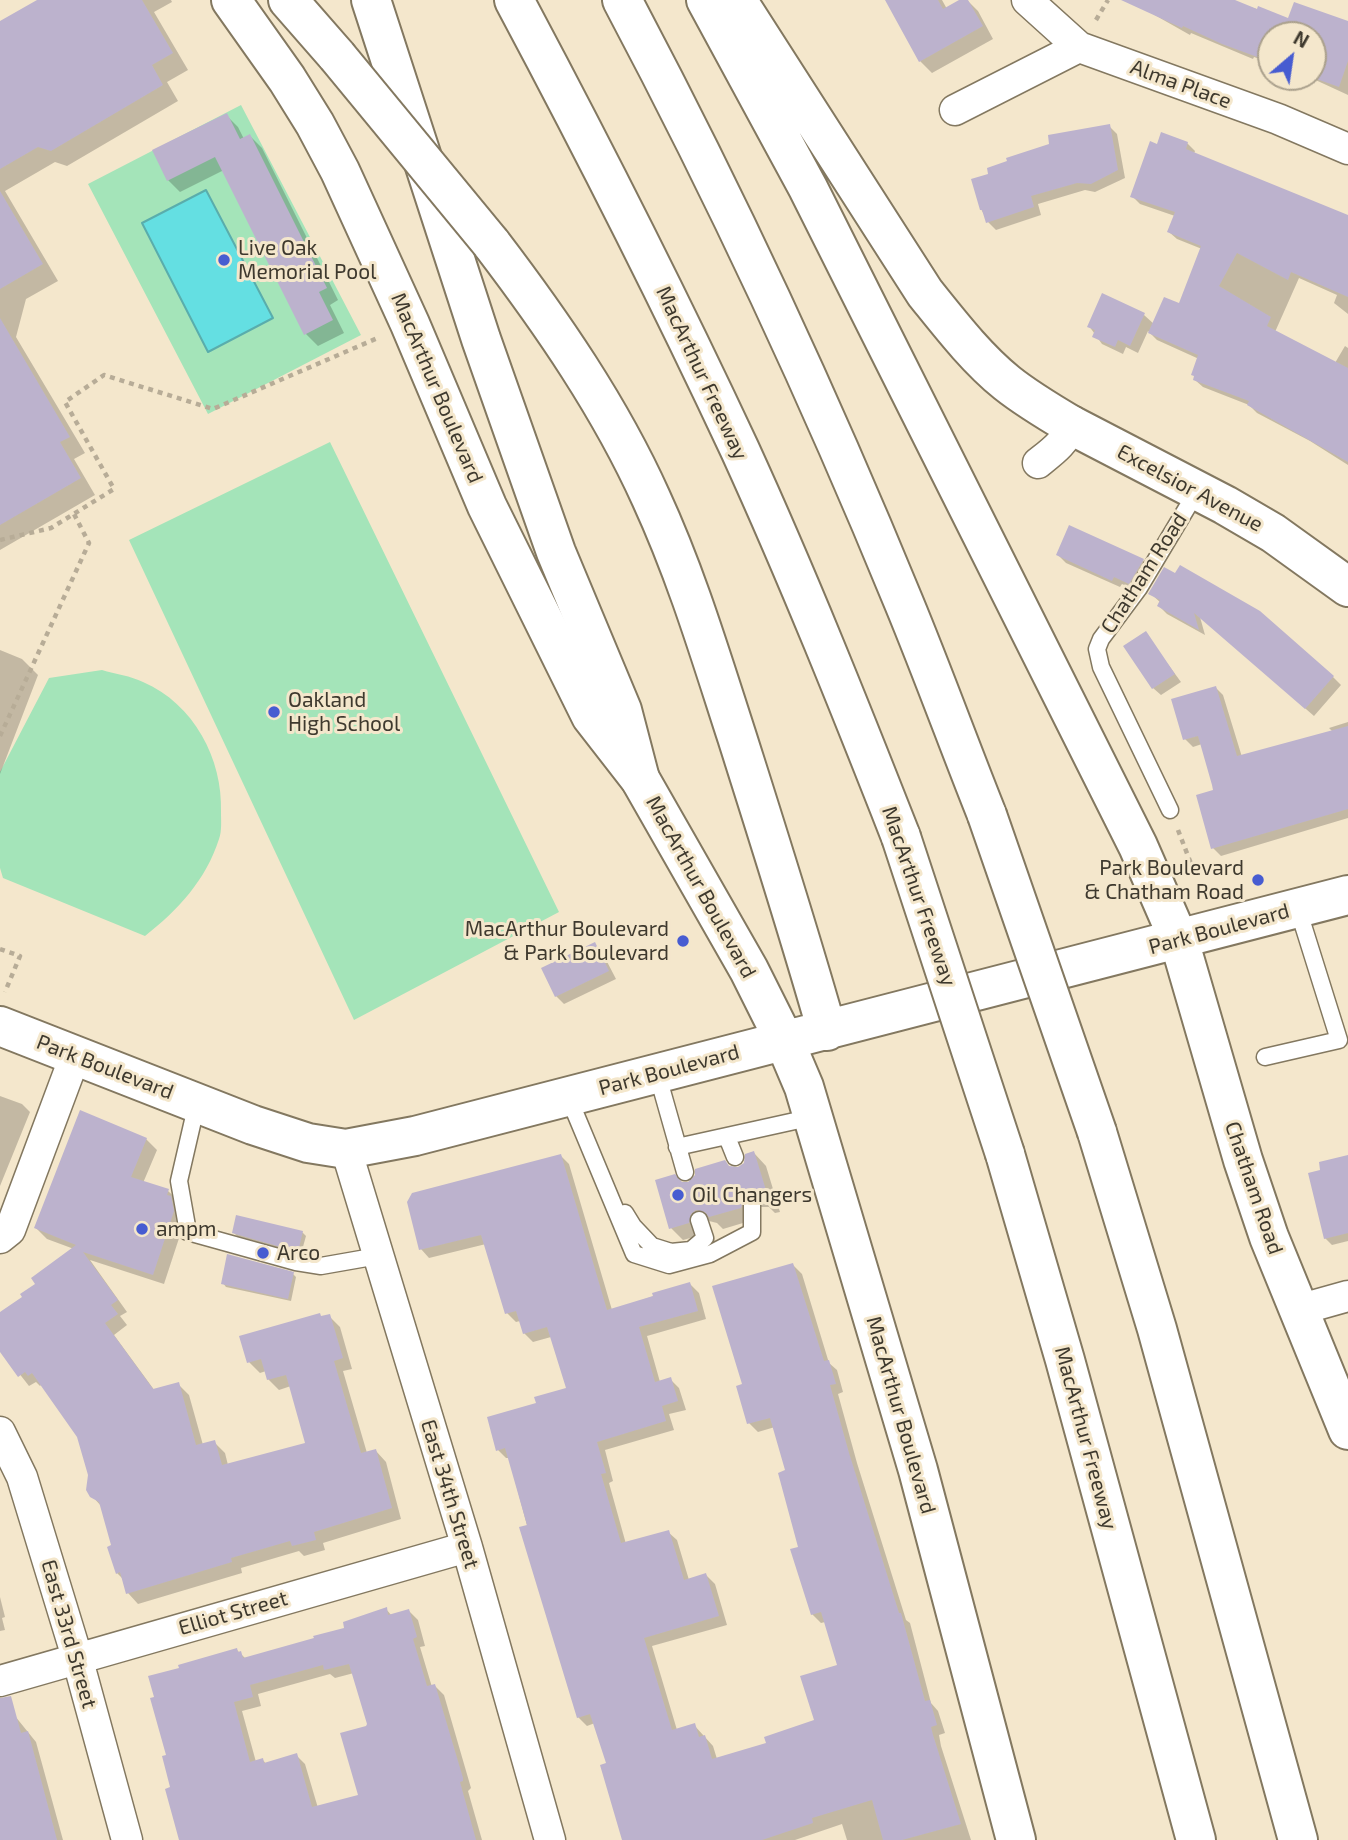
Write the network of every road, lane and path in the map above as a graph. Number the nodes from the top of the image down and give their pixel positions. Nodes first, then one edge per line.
1 (231, 0) edge
2 (288, 0) edge
3 (371, 0) edge
4 (514, 0) edge
5 (622, 0) edge
6 (706, 0) edge
7 (737, 0) edge
8 (1027, 0) edge
9 (1079, 47) junction
10 (955, 110) dead end
11 (1348, 149) edge
12 (410, 324) junction
13 (1071, 425) junction
14 (1038, 463) dead end
15 (1197, 491) junction
16 (74, 513) junction
17 (0, 540) edge
18 (1348, 587) edge
19 (0, 736) edge
20 (640, 779) junction
21 (1170, 810) joint
22 (1195, 874) dead end
23 (1348, 895) edge
24 (1298, 909) junction
25 (1179, 940) junction
26 (0, 949) edge
27 (2, 1010) edge
28 (827, 1031) junction
29 (784, 1040) junction
30 (75, 1056) junction
31 (1265, 1057) dead end
32 (657, 1073) junction
33 (568, 1097) junction
34 (197, 1103) junction
35 (813, 1117) junction
36 (727, 1137) junction
37 (677, 1147) junction
38 (346, 1149) junction
39 (735, 1157) dead end
40 (685, 1172) dead end
41 (601, 1174) junction
42 (751, 1205) dead end
43 (699, 1220) dead end
44 (0, 1238) edge
45 (378, 1256) junction
46 (1348, 1296) edge
47 (1298, 1310) junction
48 (1348, 1430) edge
49 (0, 1432) edge
50 (467, 1547) junction
51 (77, 1657) junction
52 (0, 1681) edge
53 (127, 1840) edge
54 (550, 1840) edge
55 (1016, 1840) edge
56 (1196, 1840) edge
57 (1298, 1840) edge

1 - 12 main road, MacArthur Boulevard
2 - 28 main road, bridge
3 - 20 main road
4 - 56 main road, MacArthur Freeway, bridge
5 - 57 main road, bridge
6 - 25 main road, Chatham Road
7 - 13 main road, Excelsior Avenue
8 - 9 street, Alma Place
9 - 10 street
9 - 11 street, Alma Place
12 - 16 path
12 - 20 main road, MacArthur Boulevard
13 - 14 street
13 - 15 main road, Excelsior Avenue
15 - 18 main road, Excelsior Avenue
15 - 21 lane, Chatham Road
16 - 17 path
16 - 19 path
20 - 29 main road, MacArthur Boulevard
21 - 22 path
23 - 24 main road, Park Boulevard
24 - 25 main road, Park Boulevard
24 - 31 lane
25 - 28 main road, Park Boulevard
25 - 47 main road, Chatham Road
26 - 27 path
27 - 30 main road, Park Boulevard
28 - 29 main road, Park Boulevard
29 - 32 main road, Park Boulevard
29 - 35 main road, MacArthur Boulevard
30 - 34 main road, Park Boulevard
30 - 44 street
32 - 33 main road, Park Boulevard
32 - 37 lane
33 - 38 main road, Park Boulevard
33 - 41 lane
34 - 38 main road, Park Boulevard
34 - 45 lane
35 - 36 lane
35 - 55 main road, MacArthur Boulevard
36 - 37 lane
36 - 39 lane
37 - 40 lane
38 - 45 street, East 34th Street
41 - 42 lane
41 - 43 lane
45 - 50 street, East 34th Street
46 - 47 street
47 - 48 main road, Chatham Road
49 - 51 street, East 33rd Street
50 - 51 street, Elliot Street
50 - 54 street, East 34th Street
51 - 52 street, Elliot Street
51 - 53 street, East 33rd Street

